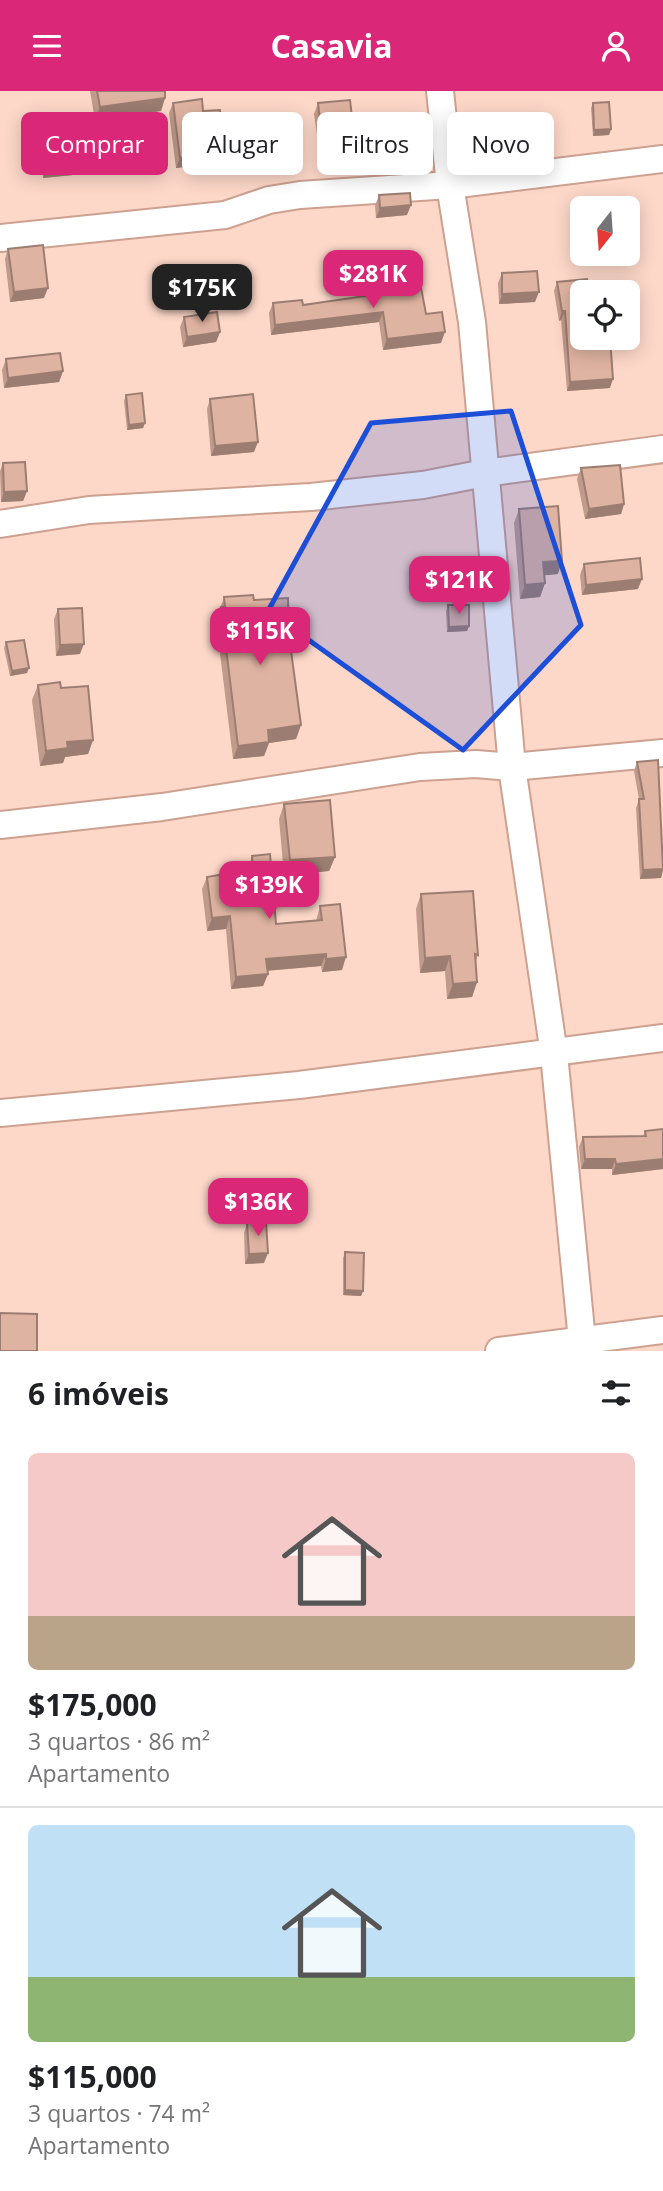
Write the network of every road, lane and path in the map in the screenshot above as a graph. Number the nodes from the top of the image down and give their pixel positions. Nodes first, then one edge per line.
1 (440, 91) edge
2 (663, 159) edge
3 (450, 185) junction
4 (0, 238) edge
5 (663, 449) edge
6 (485, 473) junction
7 (0, 524) edge
8 (663, 753) edge
9 (512, 767) junction
10 (0, 825) edge
11 (663, 1038) edge
12 (554, 1053) junction
13 (0, 1113) edge
14 (663, 1330) edge
15 (582, 1345) edge
16 (499, 1351) edge

1 - 3 street
2 - 3 street
3 - 4 street
3 - 6 street
5 - 6 street
6 - 7 street
6 - 9 street
8 - 9 street
9 - 10 street
9 - 12 street
11 - 12 street
12 - 13 street
12 - 15 street
14 - 15 street
15 - 16 street

